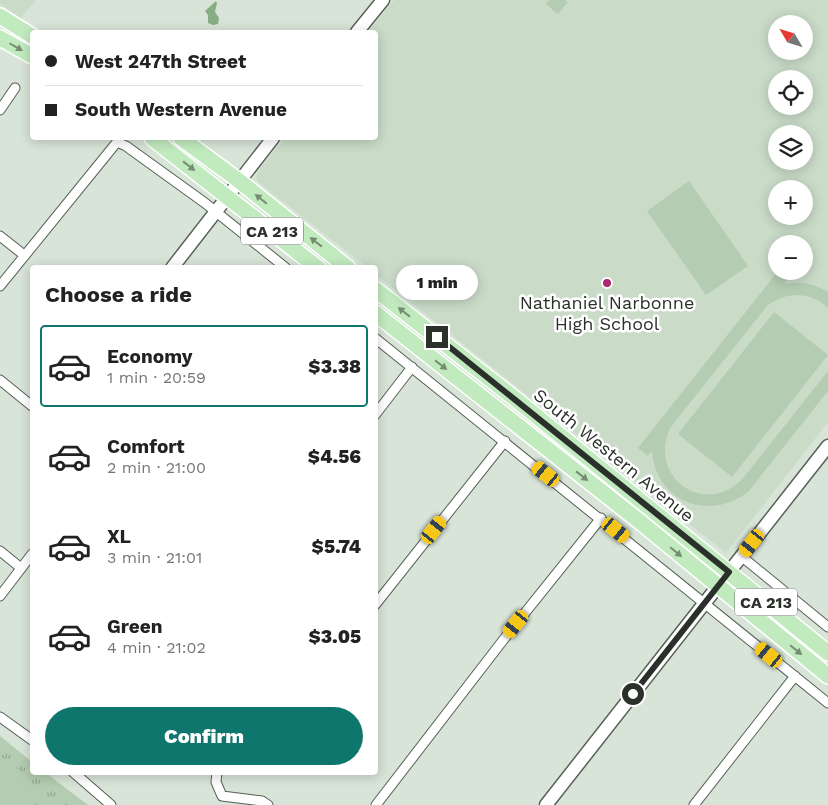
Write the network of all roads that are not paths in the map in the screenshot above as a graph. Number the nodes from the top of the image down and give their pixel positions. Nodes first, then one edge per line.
1 (383, 0) edge
2 (0, 16) edge
3 (359, 30) edge
4 (30, 35) edge
5 (0, 38) edge
6 (30, 55) edge
7 (15, 88) dead end
8 (0, 110) edge
9 (155, 140) edge
10 (184, 140) edge
11 (271, 140) edge
12 (238, 180) junction
13 (227, 195) junction
14 (216, 212) junction
15 (0, 236) edge
16 (24, 255) junction
17 (174, 265) edge
18 (282, 265) edge
19 (314, 265) edge
20 (344, 265) edge
21 (0, 286) edge
22 (378, 291) edge
23 (378, 315) edge
24 (378, 340) edge
25 (412, 367) junction
26 (0, 380) edge
27 (30, 404) edge
28 (378, 411) edge
29 (504, 441) junction
30 (828, 446) edge
31 (601, 518) junction
32 (0, 551) edge
33 (741, 556) junction
34 (30, 557) edge
35 (21, 568) junction
36 (729, 572) junction
37 (718, 586) junction
38 (0, 596) edge
39 (378, 601) edge
40 (705, 603) junction
41 (828, 627) edge
42 (828, 652) edge
43 (795, 676) junction
44 (828, 676) edge
45 (828, 703) edge
46 (0, 717) edge
47 (30, 739) edge
48 (76, 775) edge
49 (216, 775) edge
50 (111, 805) edge
51 (268, 805) edge
52 (376, 805) edge
53 (546, 805) edge
54 (694, 805) edge

1 - 3 street
2 - 4 main road
5 -> 6 main road
7 - 8 street
9 -> 13 main road, CA 213
10 - 12 main road, CA 213
11 - 12 street
12 - 13 street
20 -> 12 main road, CA 213
13 - 14 street
13 - 19 main road, CA 213
14 - 16 street
14 - 17 street
14 - 18 street
15 - 16 street
16 - 21 street
36 -> 22 main road, South Western Avenue / CA 213
23 -> 37 main road, South Western Avenue / CA 213
24 - 25 street
25 - 28 street
25 - 29 street
26 - 27 street
29 - 31 street
29 - 39 street
30 - 33 street
31 - 40 street
31 - 52 street
32 - 35 street
33 - 36 street
33 - 41 street
34 - 35 street
35 - 38 street
36 - 37 street
36 - 42 main road, South Western Avenue / CA 213
37 - 40 street
37 -> 44 main road, South Western Avenue / CA 213
40 - 43 street
40 - 53 street
43 - 45 street
43 - 54 street
46 - 47 street
48 - 50 street
49 - 51 street

